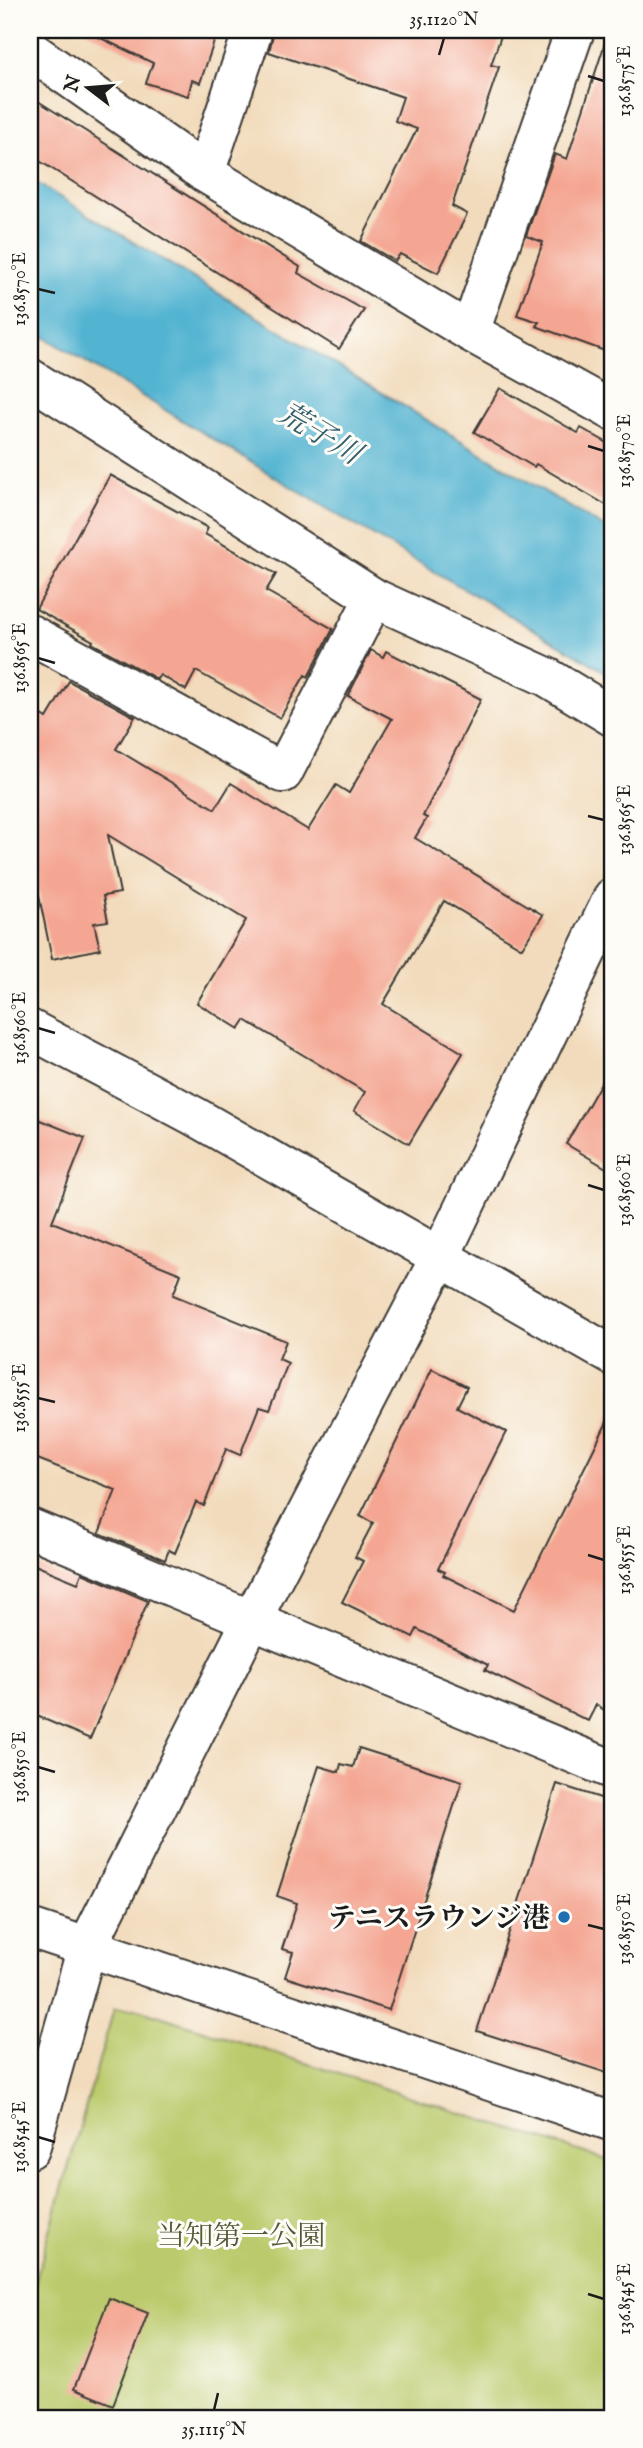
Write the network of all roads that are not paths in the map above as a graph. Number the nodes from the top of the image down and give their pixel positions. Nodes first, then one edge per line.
1 (253, 30) edge
2 (575, 30) edge
3 (30, 50) edge
4 (205, 173) junction
5 (470, 332) junction
6 (30, 378) edge
7 (613, 411) edge
8 (374, 598) junction
9 (30, 634) edge
10 (613, 718) edge
11 (613, 897) edge
12 (30, 1029) edge
13 (439, 1257) junction
14 (613, 1356) edge
15 (30, 1528) edge
16 (252, 1619) junction
17 (613, 1770) edge
18 (30, 1928) edge
19 (87, 1947) junction
20 (613, 2122) edge
21 (30, 2149) edge

1 - 4 street
2 - 5 street
3 - 4 street
4 - 5 street
5 - 7 street
6 - 8 street
8 - 9 street
8 - 10 street
11 - 13 street
12 - 13 street
13 - 14 street
13 - 16 street
15 - 16 street
16 - 17 street
16 - 19 street
18 - 19 street
19 - 20 street
19 - 21 street

